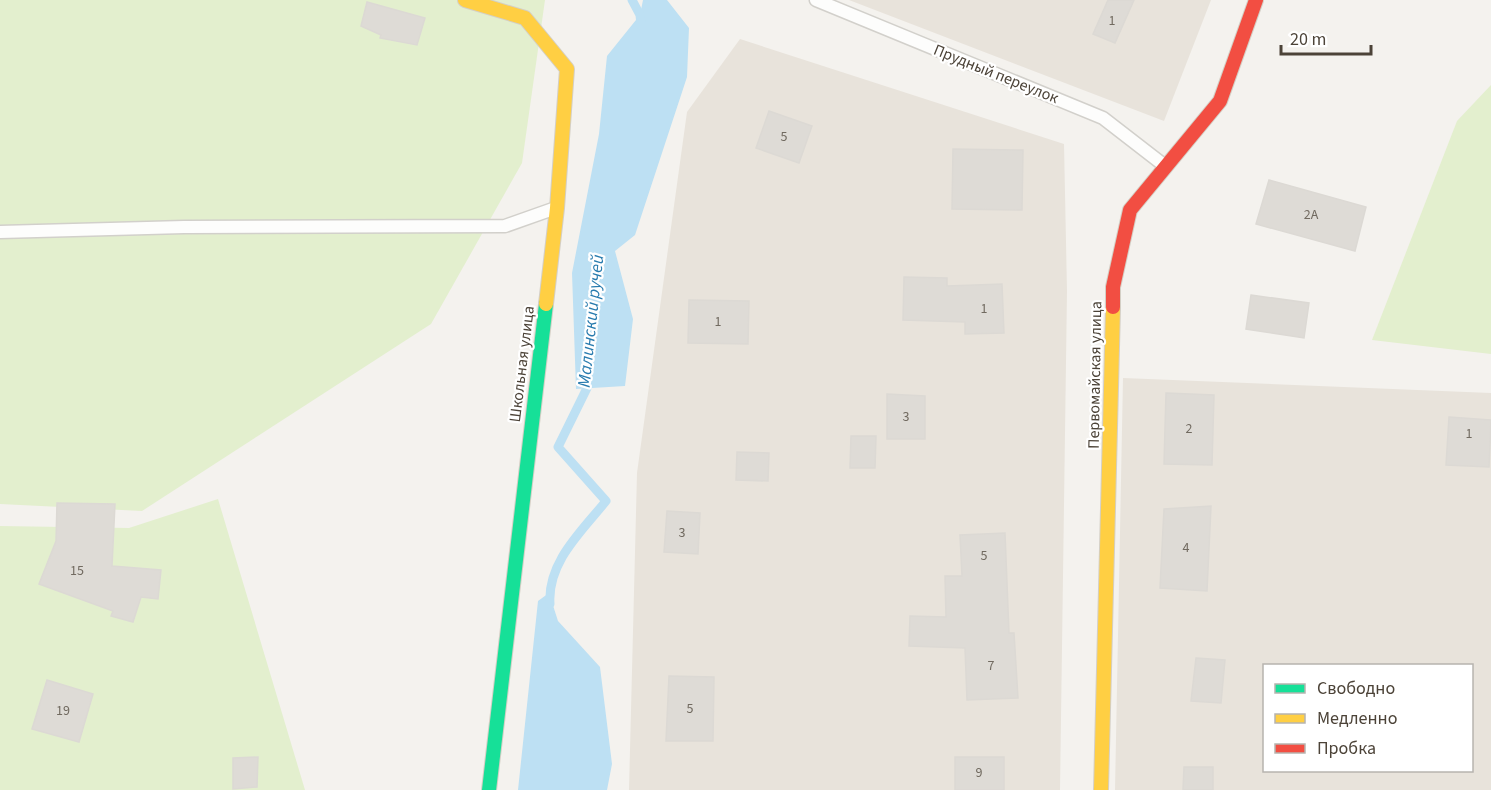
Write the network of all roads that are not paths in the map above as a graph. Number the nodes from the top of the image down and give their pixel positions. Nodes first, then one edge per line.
1 (465, 0) edge
2 (816, 0) edge
3 (1256, 0) edge
4 (1166, 167) junction
5 (557, 208) junction
6 (0, 232) edge
7 (489, 790) edge
8 (1101, 790) edge

1 - 5 street, Школьная улица
2 - 4 lane, Прудный переулок
3 - 4 street, Первомайская улица
4 - 8 street, Первомайская улица
5 - 6 lane
5 - 7 street, Школьная улица

